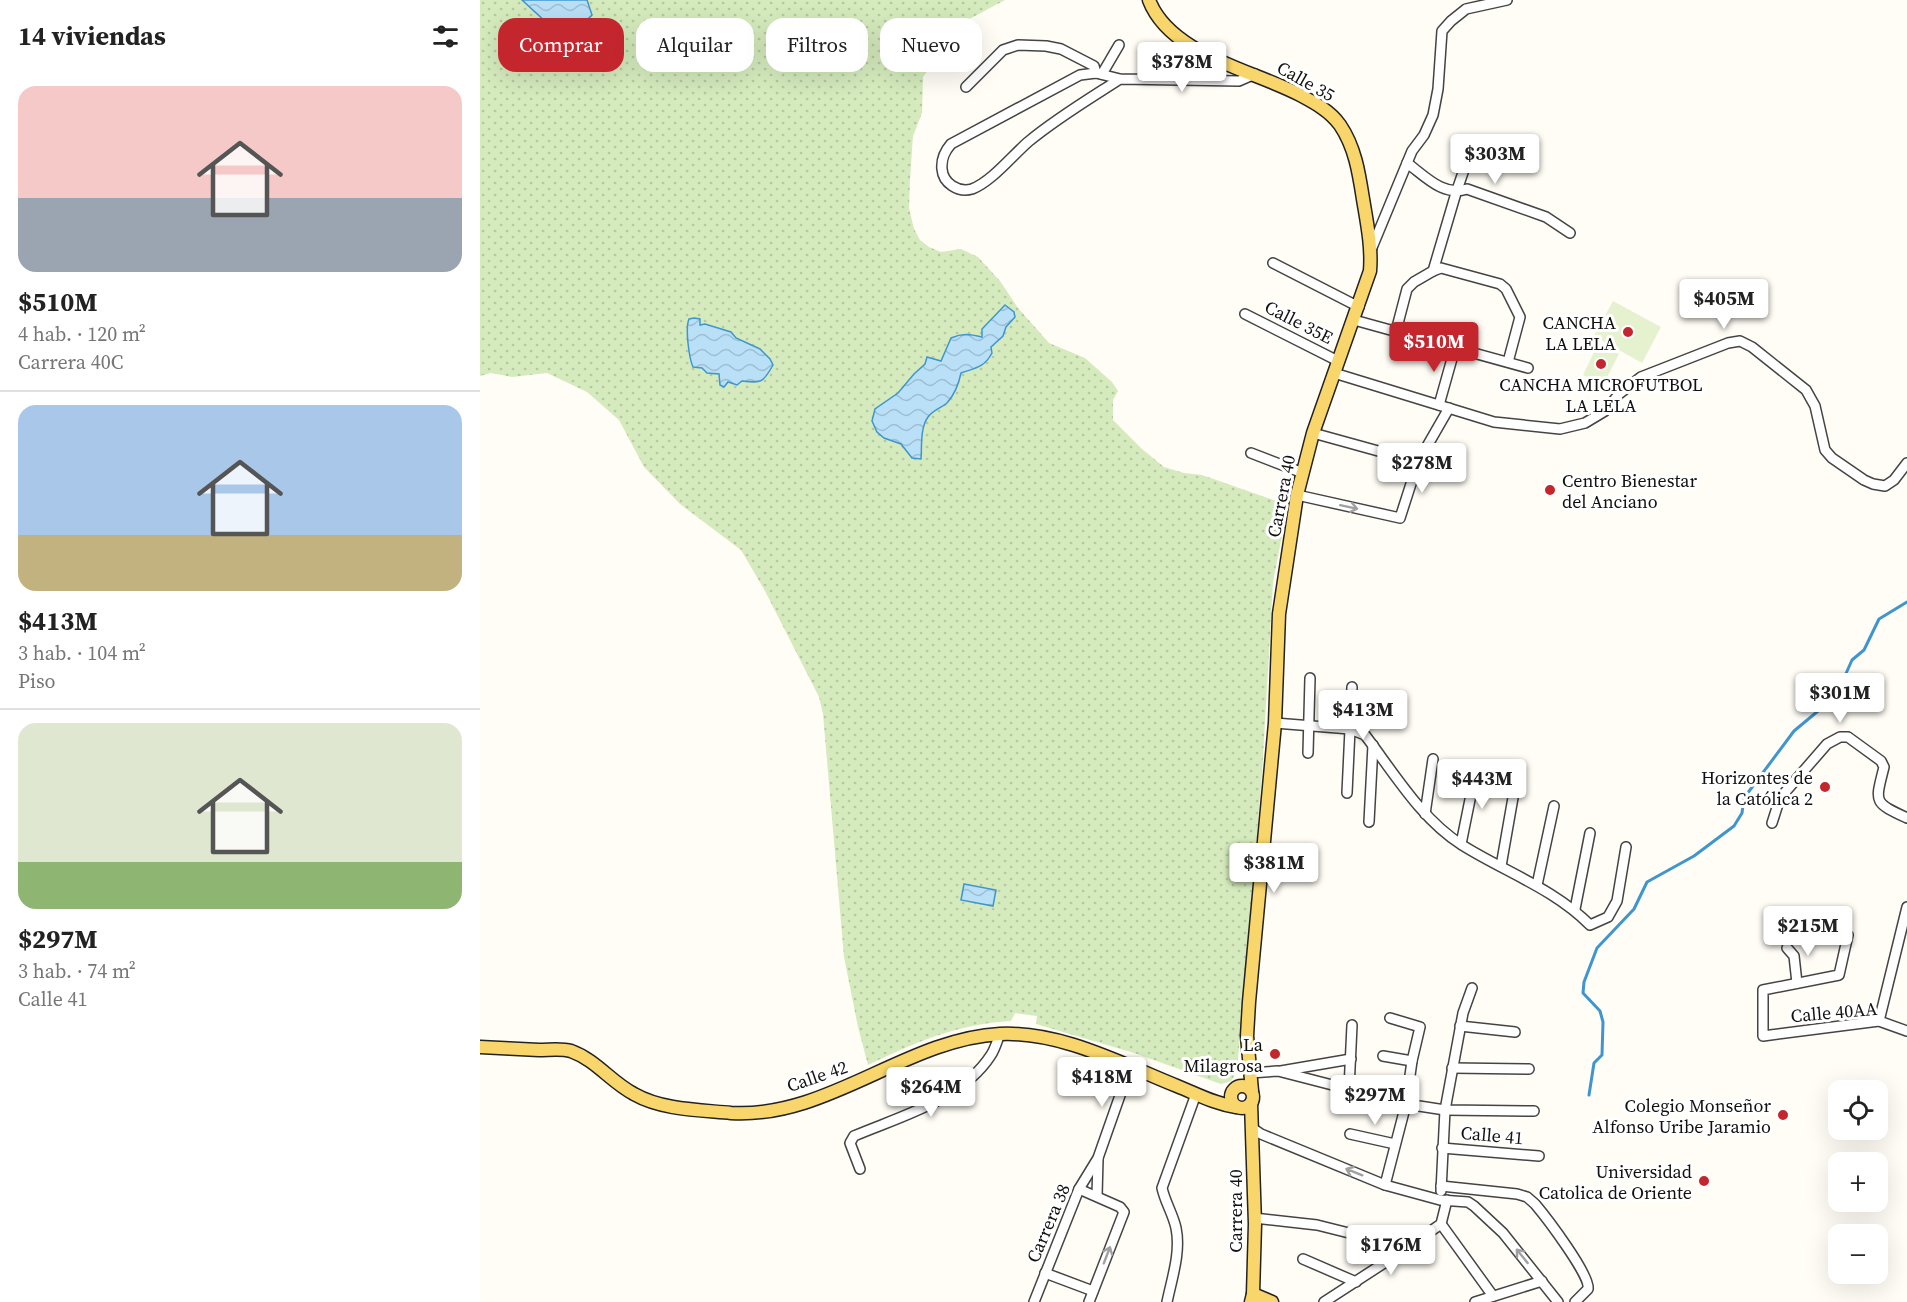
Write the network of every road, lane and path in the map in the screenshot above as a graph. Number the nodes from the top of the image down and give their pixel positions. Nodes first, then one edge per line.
1 (1149, 0) edge
2 (1506, 0) edge
3 (1119, 45) dead end
4 (1099, 73) junction
5 (1255, 74) junction
6 (1120, 79) junction
7 (966, 87) dead end
8 (1470, 152) dead end
9 (1407, 163) junction
10 (1456, 193) junction
11 (1570, 233) dead end
12 (1371, 250) junction
13 (1273, 263) dead end
14 (1433, 271) junction
15 (1359, 307) junction
16 (1245, 314) dead end
17 (1354, 320) junction
18 (1396, 331) junction
19 (1455, 348) junction
20 (1508, 362) junction
21 (1336, 367) junction
22 (1528, 368) dead end
23 (1439, 405) junction
24 (1449, 408) junction
25 (1313, 433) junction
26 (1251, 453) dead end
27 (1418, 462) junction
28 (1907, 463) edge
29 (1303, 473) junction
30 (1297, 495) junction
31 (1311, 678) dead end
32 (1352, 687) dead end
33 (1275, 723) junction
34 (1308, 726) junction
35 (1350, 729) junction
36 (1373, 745) junction
37 (1308, 753) dead end
38 (1433, 759) dead end
39 (1476, 770) dead end
40 (1514, 792) dead end
41 (1347, 793) dead end
42 (1554, 806) dead end
43 (1425, 814) junction
44 (1907, 818) edge
45 (1369, 822) dead end
46 (1772, 823) dead end
47 (1590, 833) dead end
48 (1461, 844) junction
49 (1626, 847) dead end
50 (1501, 866) junction
51 (1537, 885) junction
52 (1907, 907) edge
53 (1575, 909) junction
54 (1848, 935) dead end
55 (1787, 948) dead end
56 (1797, 983) junction
57 (1472, 988) dead end
58 (1390, 1018) dead end
59 (1879, 1021) junction
60 (1352, 1024) dead end
61 (1460, 1026) junction
62 (1907, 1031) edge
63 (1515, 1032) dead end
64 (1000, 1034) junction
65 (480, 1047) edge
66 (1383, 1056) dead end
67 (1351, 1059) junction
68 (1412, 1061) junction
69 (1131, 1067) junction
70 (1452, 1068) junction
71 (1249, 1069) junction
72 (1529, 1069) dead end
73 (1278, 1071) junction
74 (1236, 1088) junction
75 (1349, 1089) junction
76 (1198, 1095) junction
77 (1244, 1102) junction
78 (1406, 1104) junction
79 (1445, 1110) junction
80 (1534, 1111) dead end
81 (1251, 1124) junction
82 (1350, 1134) dead end
83 (1395, 1144) junction
84 (1442, 1148) junction
85 (1539, 1156) dead end
86 (1098, 1158) junction
87 (860, 1169) dead end
88 (1385, 1185) junction
89 (1441, 1186) junction
90 (1079, 1189) junction
91 (1097, 1196) junction
92 (1444, 1200) junction
93 (1254, 1218) junction
94 (1441, 1224) junction
95 (1398, 1254) junction
96 (1303, 1259) dead end
97 (1045, 1274) junction
98 (1542, 1281) junction
99 (1356, 1282) junction
100 (1093, 1291) junction
101 (1493, 1296) junction
102 (1252, 1298) edge
103 (1034, 1302) edge
104 (1089, 1302) edge
105 (1167, 1302) edge
106 (1272, 1302) edge
107 (1324, 1302) edge
108 (1475, 1302) edge
109 (1558, 1302) edge
110 (1575, 1302) edge

1 - 5 main road, Calle 35
2 - 9 street, Carrera 40
3 - 4 street
4 - 6 street
4 - 6 street
4 - 7 street
5 - 6 street
5 - 12 main road, Calle 35
8 - 10 street
9 - 10 street
9 - 12 street, Carrera 40
10 - 11 street
10 - 14 street
12 - 15 main road, Carrera 40
13 - 15 street
14 - 18 street
14 - 20 street
15 - 17 main road, Carrera 40
16 - 21 street, Calle 35E
17 - 18 street, Calle 35E
17 - 21 main road, Carrera 40
18 - 19 street, Calle 35E
19 - 20 street, Calle 35E
19 - 23 street
20 - 22 street, Calle 35E
21 - 23 street, Calle 35E
21 - 25 main road, Carrera 40
23 - 24 street, Calle 35E
24 - 27 street
24 - 28 street, Calle 35E
25 - 27 street
25 - 29 main road, Carrera 40
26 - 29 street
30 -> 27 street
29 - 30 main road, Carrera 40
30 - 33 main road, Carrera 40
31 - 34 street
32 - 35 street
33 - 34 street
33 - 71 main road, Carrera 40
34 - 35 street
34 - 37 street
35 - 36 street
35 - 41 street
36 - 43 street
36 - 45 street
38 - 43 street
39 - 48 street
40 - 50 street
42 - 51 street
43 - 48 street
44 - 46 street
47 - 53 street
48 - 50 street
49 - 53 street
50 - 51 street
51 - 53 street
52 - 59 street
54 - 56 street
55 - 56 street
56 - 59 street, Calle 40AA
57 - 61 street
58 - 68 street
59 - 62 street, Calle 40AA
60 - 67 street
61 - 63 street
61 - 70 street
64 - 65 main road, Calle 42
64 - 69 main road, Calle 42
64 - 87 street
66 - 68 street
67 - 73 street
67 - 75 street
68 - 78 street
69 - 76 main road, Calle 42
69 - 86 street, Carrera 38
70 - 72 street
70 - 79 street
71 - 73 street
71 - 74 main road, Carrera 40
71 - 77 main road, Carrera 40
73 - 75 street
74 - 76 main road
74 - 77 main road
74 - 77 main road
75 - 78 street
76 - 77 main road, Calle 42
76 - 105 street
77 - 81 main road
78 - 79 street
78 - 83 street
79 - 80 street
79 - 84 street
88 -> 81 street
81 - 93 main road, Carrera 40
82 - 83 street
83 - 88 street
84 - 85 street, Calle 41
84 - 89 street
86 - 90 street, Carrera 38
86 - 91 street, Carrera 38
88 - 92 street
89 - 92 street
89 - 110 street
90 - 91 street
90 - 97 street, Carrera 38
100 -> 91 street
92 - 94 street
98 -> 92 street
93 - 95 street
93 - 102 main road, Carrera 40
94 - 95 street
94 - 101 street
95 - 99 street
96 - 99 street
97 - 100 street
97 - 103 street, Carrera 38
98 - 101 street
98 - 109 street
99 - 107 street
100 - 104 street
101 - 108 street
102 - 106 main road

